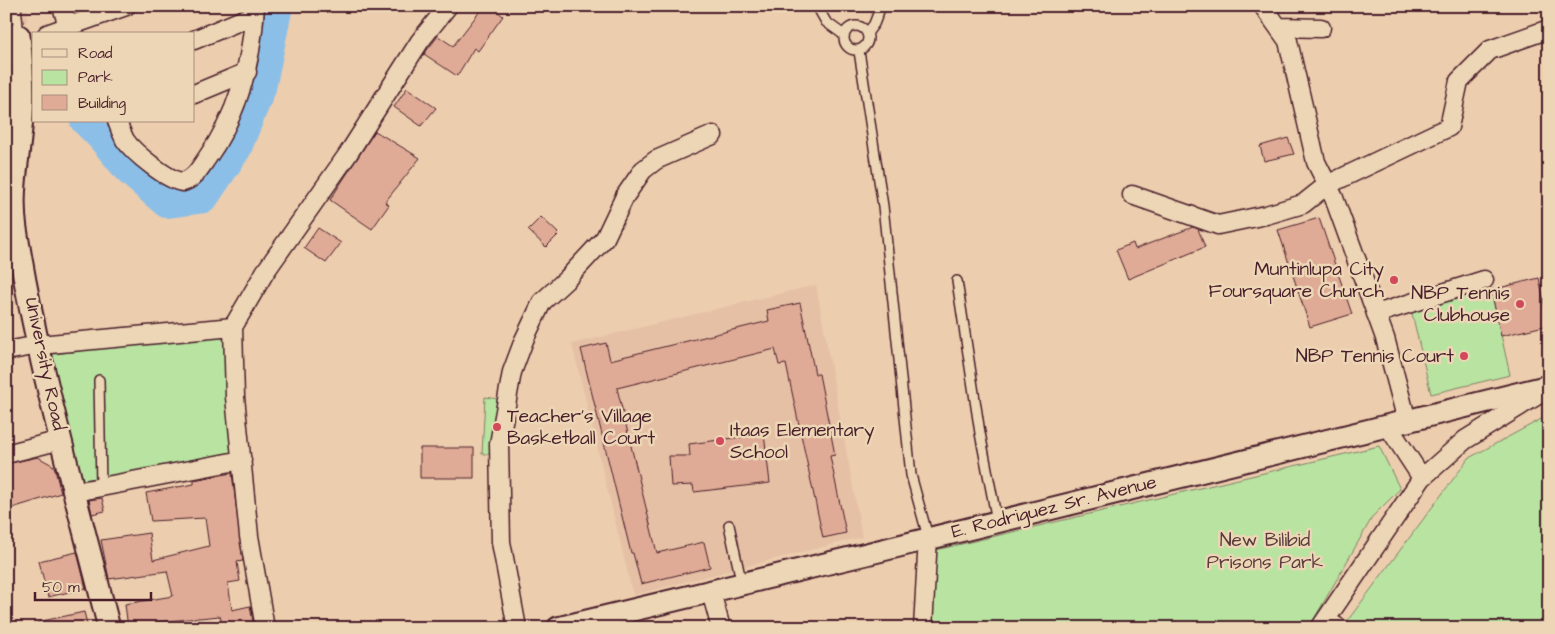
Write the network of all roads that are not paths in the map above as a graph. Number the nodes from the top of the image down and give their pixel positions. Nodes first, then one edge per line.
1 (16, 6) edge
2 (62, 6) edge
3 (126, 6) edge
4 (448, 6) edge
5 (818, 6) edge
6 (881, 6) edge
7 (1263, 6) edge
8 (255, 11) edge
9 (80, 27) edge
10 (1278, 27) junction
11 (1321, 28) dead end
12 (1549, 29) edge
13 (56, 32) edge
14 (868, 32) junction
15 (844, 35) junction
16 (17, 38) edge
17 (195, 40) edge
18 (859, 50) junction
19 (247, 72) junction
20 (195, 94) edge
21 (121, 122) edge
22 (713, 135) dead end
23 (1327, 185) junction
24 (1132, 195) dead end
25 (1484, 280) dead end
26 (957, 281) dead end
27 (1376, 314) junction
28 (233, 327) junction
29 (39, 345) junction
30 (6, 350) edge
31 (99, 380) dead end
32 (1549, 388) edge
33 (1398, 424) junction
34 (61, 440) junction
35 (6, 454) edge
36 (242, 460) junction
37 (1422, 478) junction
38 (101, 486) junction
39 (75, 492) junction
40 (997, 521) junction
41 (729, 525) dead end
42 (928, 537) junction
43 (742, 585) junction
44 (711, 592) junction
45 (1323, 622) edge
46 (109, 628) edge
47 (265, 628) edge
48 (518, 628) edge
49 (558, 628) edge
50 (721, 628) edge
51 (923, 628) edge
52 (1348, 628) edge

1 - 16 lane, University Road
2 - 9 street
3 - 9 street
4 - 28 street
5 - 15 lane
6 - 14 lane
7 - 10 street
8 - 17 street
8 - 19 street
9 - 13 street
10 - 11 street
10 - 23 street
12 - 23 street
14 - 15 lane
14 - 18 lane
15 - 18 lane
16 - 29 street, University Road
18 - 42 lane
19 - 20 street
19 - 21 street
22 - 48 street
23 - 24 street
23 - 27 street
25 - 27 street
26 - 40 lane
27 - 33 street
28 - 29 street
28 - 36 street
29 - 30 street
29 - 34 street, University Road
31 - 38 lane
32 - 33 street, E. Rodriguez Sr. Avenue
32 - 37 street
33 - 37 street
33 - 40 street, E. Rodriguez Sr. Avenue
34 - 35 street
34 - 39 street, University Road
36 - 38 street
36 - 47 street
37 - 45 street
38 - 39 street
39 - 46 street, University Road
40 - 42 street, E. Rodriguez Sr. Avenue
41 - 43 lane
42 - 43 street, E. Rodriguez Sr. Avenue
42 - 51 street
43 - 44 street, E. Rodriguez Sr. Avenue
44 - 49 street, E. Rodriguez Sr. Avenue
44 - 50 street
45 - 52 lane

